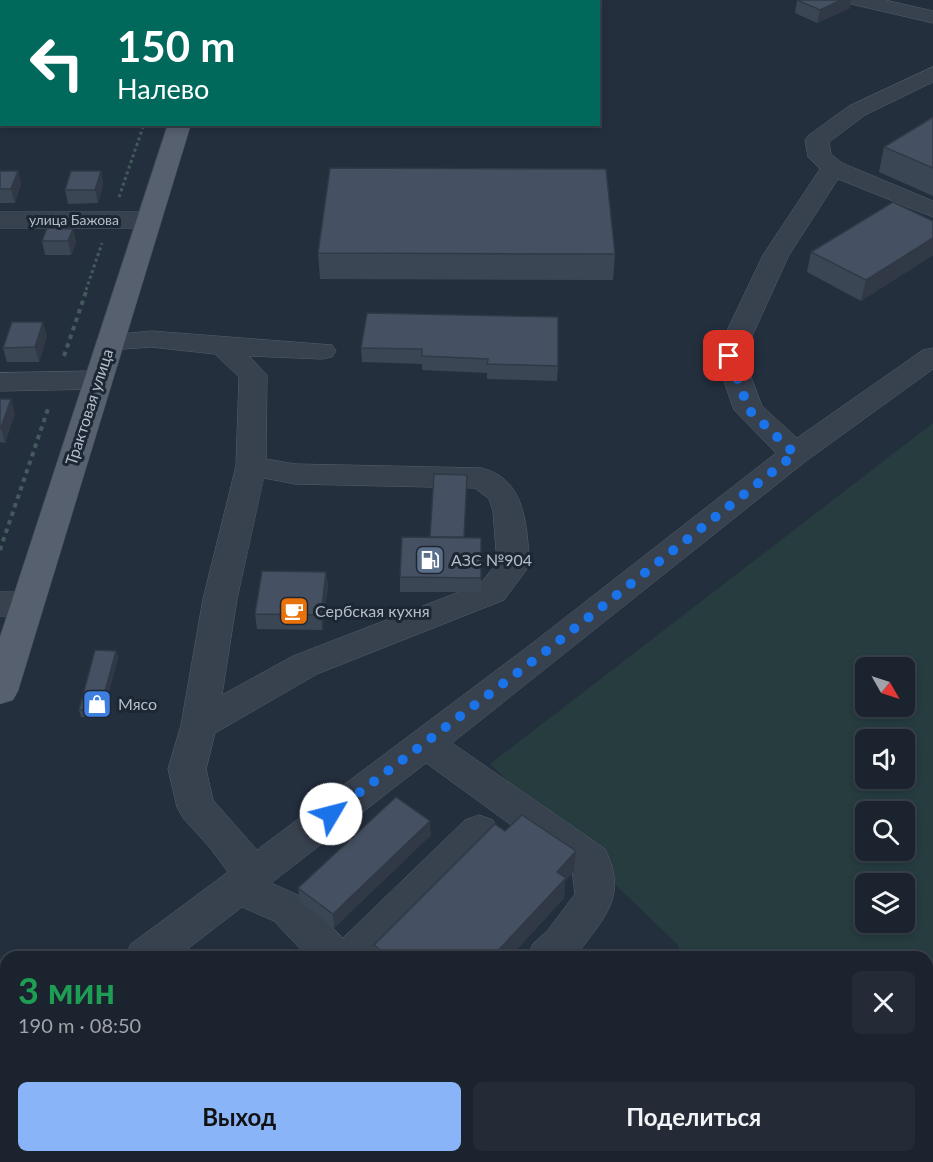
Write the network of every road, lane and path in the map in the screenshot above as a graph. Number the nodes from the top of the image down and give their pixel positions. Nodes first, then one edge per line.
1 (858, 0) edge
2 (933, 18) edge
3 (933, 74) edge
4 (143, 126) edge
5 (179, 126) edge
6 (833, 168) junction
7 (933, 210) edge
8 (0, 220) edge
9 (108, 220) junction
10 (149, 220) junction
11 (110, 342) junction
12 (223, 346) junction
13 (321, 351) dead end
14 (933, 356) edge
15 (98, 380) junction
16 (55, 381) junction
17 (0, 382) edge
18 (795, 454) junction
19 (251, 466) junction
20 (0, 550) edge
21 (13, 604) edge
22 (0, 691) edge
23 (200, 725) junction
24 (424, 743) junction
25 (479, 831) dead end
26 (244, 880) junction
27 (154, 951) edge
28 (330, 951) edge
29 (357, 951) edge
30 (554, 951) edge

1 - 2 street
3 - 6 street
4 - 9 path
5 - 10 main road, Трактовая улица
6 - 7 street
6 - 18 street
8 - 9 street, улица Бажова
9 - 10 street, улица Бажова
9 - 16 path
10 - 11 main road, Трактовая улица
11 - 12 street
11 - 15 main road, Трактовая улица
12 - 13 street
12 - 19 street
14 - 18 street
15 - 16 street
15 - 21 main road, Трактовая улица
16 - 17 street
16 - 20 path
18 - 24 street
19 - 23 street
19 - 23 street
21 - 22 main road, Трактовая улица
23 - 26 street
24 - 26 street
24 - 30 street
25 - 29 street
26 - 27 street
26 - 28 street

